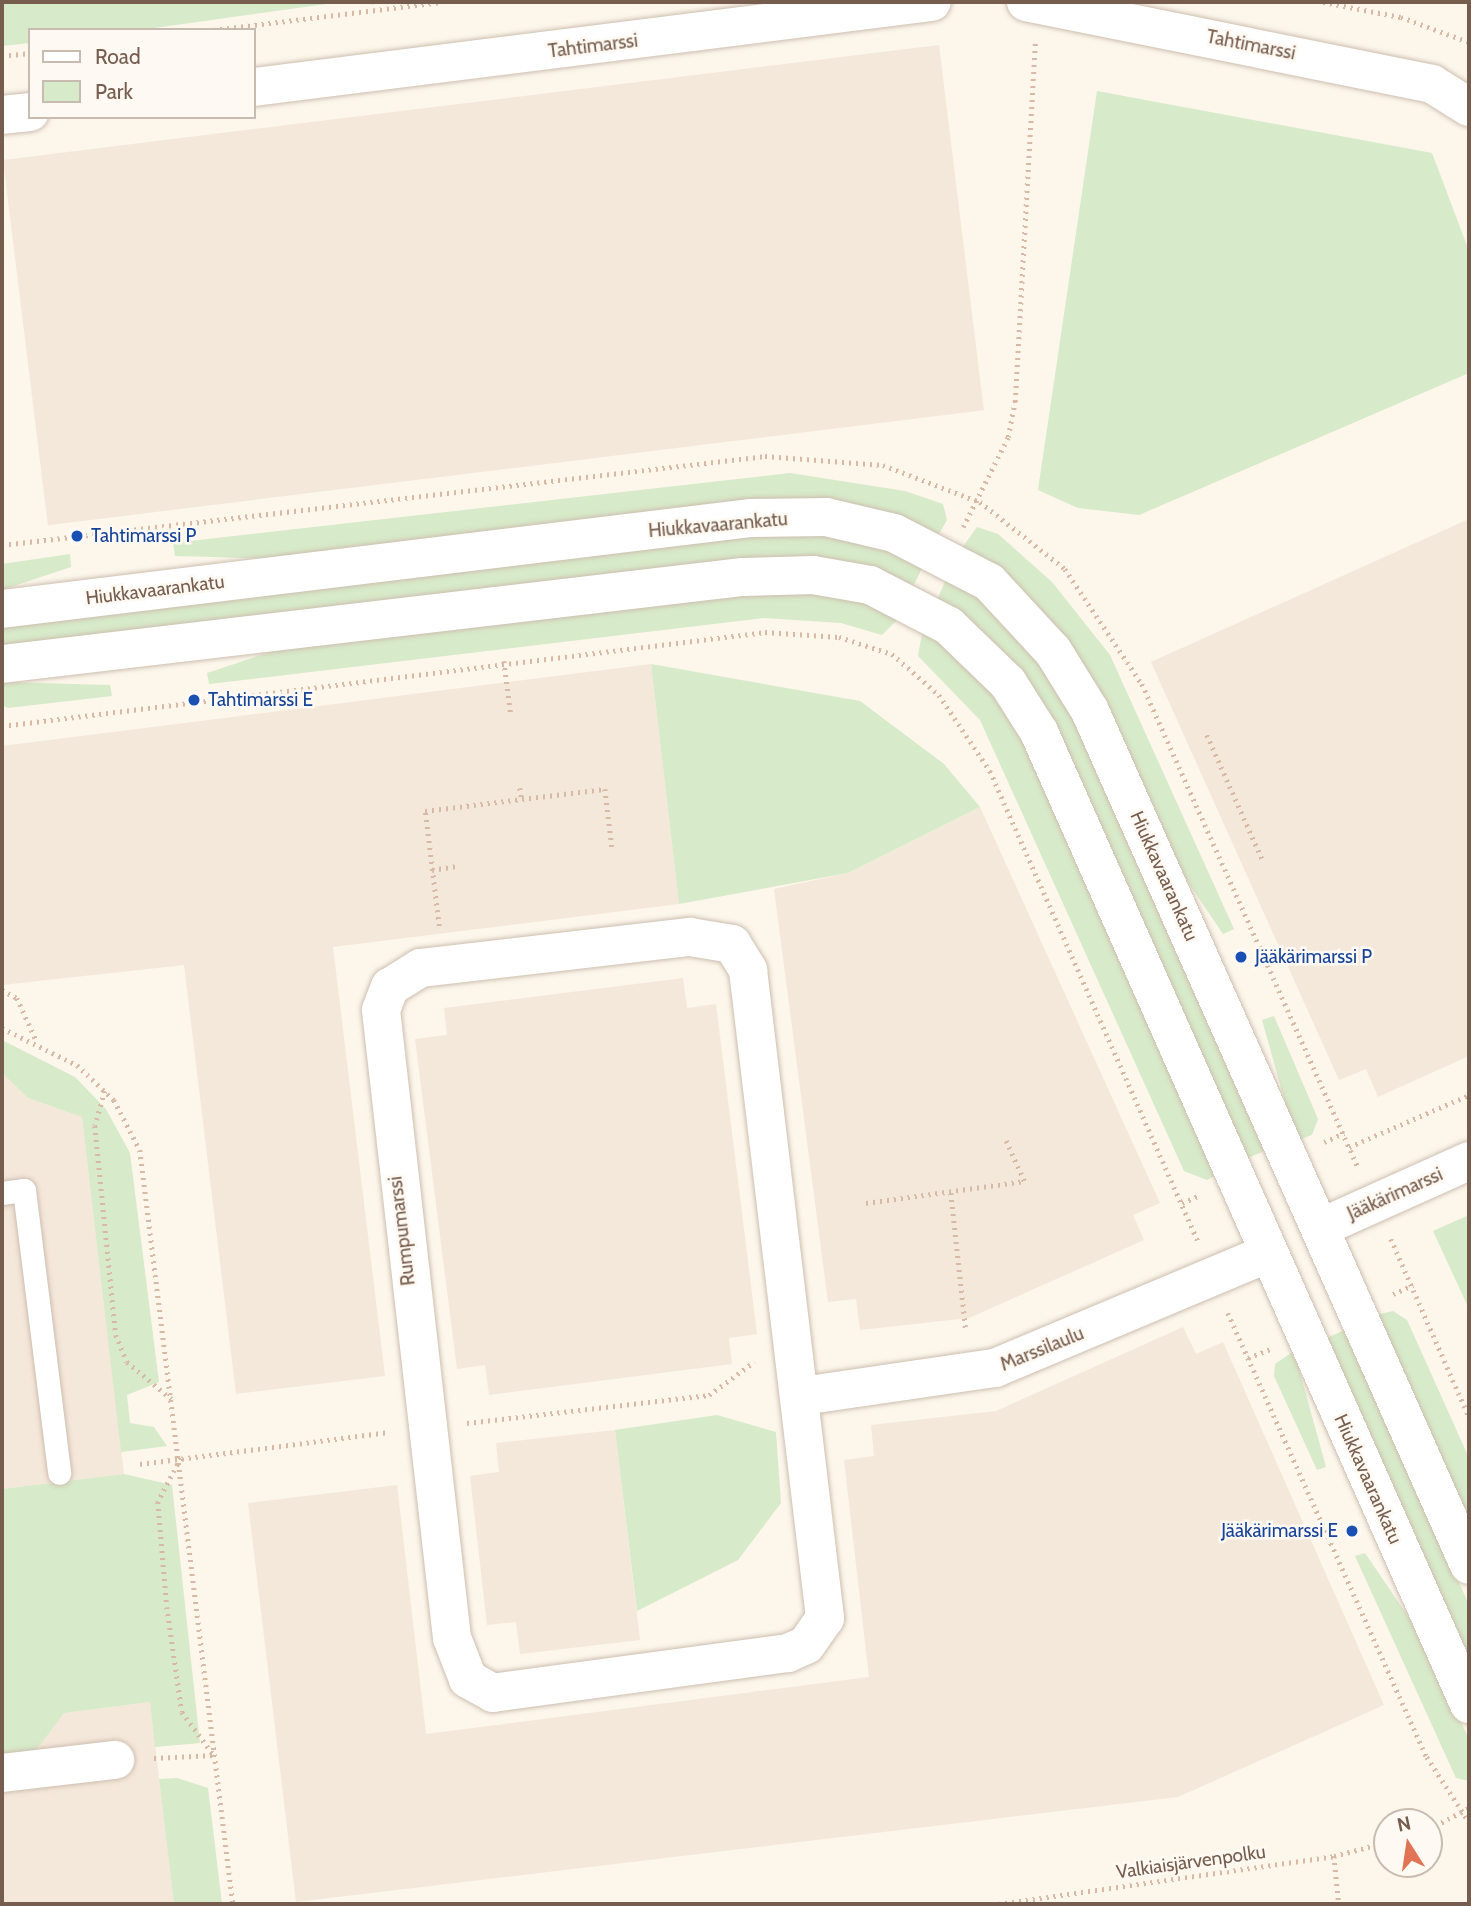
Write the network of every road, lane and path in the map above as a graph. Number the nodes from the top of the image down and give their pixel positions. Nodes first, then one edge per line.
1 (375, 2) edge
2 (441, 2) edge
3 (932, 2) edge
4 (1323, 2) edge
5 (1034, 3) edge
6 (376, 9) junction
7 (229, 28) edge
8 (1469, 43) edge
9 (28, 53) edge
10 (2, 57) edge
11 (256, 87) edge
12 (1469, 107) edge
13 (28, 112) edge
14 (2, 115) edge
15 (980, 502) junction
16 (2, 545) edge
17 (2, 609) edge
18 (504, 661) junction
19 (2, 664) edge
20 (511, 715) dead end
21 (2, 726) edge
22 (1207, 735) dead end
23 (520, 788) dead end
24 (522, 800) junction
25 (612, 847) dead end
26 (1263, 861) dead end
27 (457, 866) dead end
28 (432, 870) junction
29 (444, 965) junction
30 (2, 990) edge
31 (2, 1028) edge
32 (37, 1043) junction
33 (105, 1091) junction
34 (1469, 1095) edge
35 (1006, 1141) dead end
36 (1349, 1147) junction
37 (1469, 1161) edge
38 (2, 1193) edge
39 (951, 1193) junction
40 (866, 1203) dead end
41 (1374, 1203) junction
42 (1322, 1227) junction
43 (1199, 1243) junction
44 (1186, 1249) dead end
45 (1268, 1253) junction
46 (1213, 1278) junction
47 (792, 1328) junction
48 (967, 1342) dead end
49 (802, 1396) junction
50 (174, 1402) junction
51 (1469, 1417) edge
52 (425, 1428) junction
53 (181, 1458) junction
54 (140, 1464) dead end
55 (59, 1473) dead end
56 (1469, 1565) edge
57 (1469, 1704) edge
58 (214, 1755) junction
59 (115, 1760) joint
60 (2, 1773) edge
61 (1469, 1808) edge
62 (1462, 1814) junction
63 (1469, 1822) edge
64 (1443, 1823) edge
65 (1373, 1846) edge
66 (1334, 1856) junction
67 (233, 1904) edge
68 (998, 1904) edge
69 (1339, 1904) edge

1 - 6 path
2 - 6 path
3 - 11 street, Tahtimarssi
4 - 8 path
5 - 12 street, Tahtimarssi
5 - 15 path
6 - 7 path
9 - 10 path
13 - 14 street
15 - 16 path
15 - 36 path
17 - 42 street, Hiukkavaarankatu
18 - 20 path
18 - 21 path
18 - 43 path
19 - 45 street, Hiukkavaarankatu
22 - 26 path
23 - 24 path
24 - 25 path
24 - 28 path
27 - 28 path
28 - 29 path
29 - 47 street, Rumpumarssi
29 - 52 street, Rumpumarssi
30 - 32 path
31 - 32 path
32 - 33 path
33 - 50 path
33 - 50 path
34 - 36 path
35 - 39 path
36 - 41 path
37 - 41 street, Jääkärimarssi
38 - 55 lane
39 - 40 path
39 - 48 path
41 - 42 street, Jääkärimarssi
41 - 51 path
42 - 45 street
42 - 56 street, Hiukkavaarankatu
43 - 44 path
43 - 46 path
45 - 46 street, Marssilaulu
45 - 57 street, Hiukkavaarankatu
46 - 49 street, Marssilaulu
46 - 62 path
47 - 49 street, Rumpumarssi
47 - 52 path
49 - 52 street, Rumpumarssi
50 - 53 path
52 - 53 path
53 - 54 path
53 - 58 path
53 - 58 path
58 - 59 path
58 - 67 path
59 - 60 street
61 - 62 path
62 - 63 path
62 - 64 path
65 - 66 path, Valkiaisjärvenpolku
66 - 68 path, Valkiaisjärvenpolku
66 - 69 path

